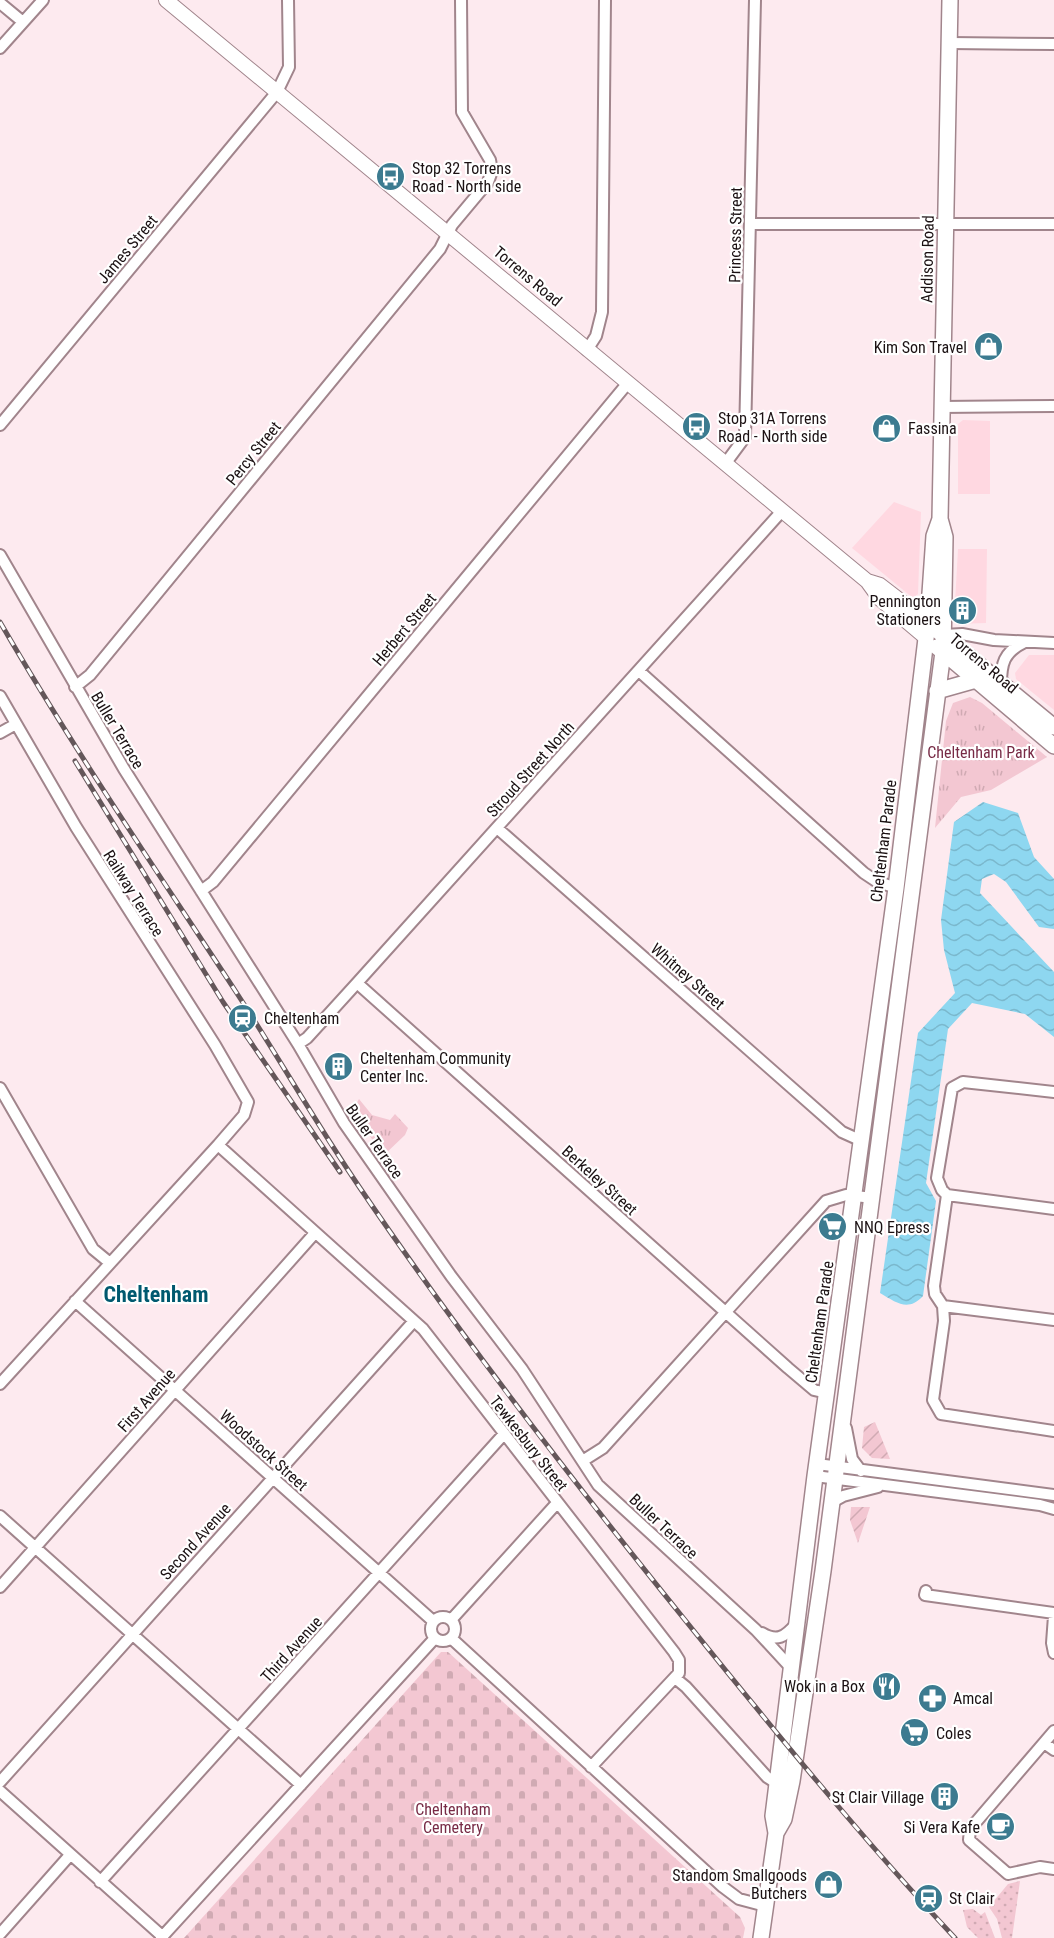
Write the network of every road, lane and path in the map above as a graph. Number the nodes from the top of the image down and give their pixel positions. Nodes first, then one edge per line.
1 (43, 0) edge
2 (166, 0) edge
3 (288, 0) edge
4 (461, 0) edge
5 (605, 0) edge
6 (755, 0) edge
7 (950, 0) edge
8 (0, 3) edge
9 (23, 22) junction
10 (950, 43) junction
11 (1054, 44) edge
12 (0, 48) edge
13 (277, 92) junction
14 (750, 224) junction
15 (946, 224) junction
16 (1054, 224) edge
17 (449, 233) junction
18 (587, 350) junction
19 (627, 384) junction
20 (1054, 406) edge
21 (941, 407) junction
22 (0, 425) edge
23 (725, 464) junction
24 (782, 511) junction
25 (940, 519) junction
26 (0, 555) edge
27 (867, 581) junction
28 (928, 622) junction
29 (944, 635) junction
30 (925, 637) junction
31 (1023, 643) junction
32 (1054, 643) edge
33 (943, 652) junction
34 (639, 671) junction
35 (976, 680) junction
36 (1001, 684) junction
37 (75, 687) junction
38 (937, 691) junction
39 (0, 696) edge
40 (16, 724) junction
41 (1054, 727) edge
42 (0, 733) edge
43 (1054, 746) edge
44 (497, 828) junction
45 (896, 888) junction
46 (201, 891) junction
47 (357, 983) junction
48 (298, 1044) junction
49 (0, 1088) edge
50 (1054, 1092) edge
51 (862, 1141) junction
52 (218, 1144) junction
53 (854, 1196) junction
54 (947, 1196) junction
55 (873, 1198) junction
56 (1054, 1209) edge
57 (315, 1233) junction
58 (110, 1263) junction
59 (75, 1301) junction
60 (943, 1306) junction
61 (725, 1312) junction
62 (1054, 1320) edge
63 (414, 1321) junction
64 (0, 1384) edge
65 (174, 1390) junction
66 (827, 1393) junction
67 (844, 1410) junction
68 (1054, 1431) edge
69 (503, 1435) junction
70 (584, 1460) junction
71 (816, 1470) junction
72 (861, 1471) junction
73 (836, 1473) junction
74 (273, 1477) junction
75 (887, 1485) junction
76 (1054, 1495) edge
77 (832, 1502) junction
78 (557, 1503) junction
79 (1054, 1509) edge
80 (0, 1516) edge
81 (36, 1548) junction
82 (380, 1574) junction
83 (0, 1587) edge
84 (926, 1591) dead end
85 (1054, 1615) edge
86 (451, 1620) junction
87 (433, 1621) junction
88 (799, 1621) junction
89 (756, 1630) junction
90 (132, 1633) junction
91 (435, 1638) junction
92 (451, 1638) junction
93 (1054, 1653) edge
94 (793, 1670) junction
95 (675, 1678) junction
96 (238, 1730) junction
97 (1054, 1731) edge
98 (1044, 1743) junction
99 (1054, 1750) edge
100 (591, 1767) junction
101 (0, 1782) edge
102 (778, 1784) junction
103 (301, 1785) junction
104 (0, 1791) edge
105 (776, 1833) junction
106 (70, 1855) junction
107 (1054, 1869) edge
108 (100, 1882) junction
109 (766, 1906) junction
110 (0, 1934) edge
111 (161, 1937) edge
112 (762, 1938) edge

1 - 9 street
2 - 13 street, Torrens Road
3 - 13 street, James Street
4 - 17 street, Percy Street
5 - 18 street
6 - 14 street, Princess Street
7 - 10 main road, Addison Road
8 - 9 street
9 - 12 street
10 - 11 street
10 - 15 main road, Addison Road
13 - 17 street, Torrens Road
13 - 22 street, James Street
14 - 15 street
14 - 23 street, Princess Street
15 - 16 street
15 - 21 main road, Addison Road
17 - 18 street, Torrens Road
17 - 37 street, Percy Street
18 - 19 street, Torrens Road
19 - 23 street, Torrens Road
19 - 46 street, Herbert Street
20 - 21 street
21 - 25 main road, Addison Road
23 - 24 street, Torrens Road
24 - 27 street, Torrens Road
24 - 34 street, Stroud Street North
25 - 28 main road, Addison Road
25 - 29 main road, Addison Road
26 - 37 street, Buller Terrace
27 - 28 street, Torrens Road
27 - 30 street, Torrens Road
28 - 29 main road, Torrens Road
28 - 30 main road, Addison Road
29 - 31 street
29 - 33 main road, Addison Road
29 - 36 main road, Torrens Road
30 - 33 main road, Torrens Road
30 - 45 main road, Cheltenham Parade
31 - 32 street
31 - 36 street
33 - 35 main road, Torrens Road
33 - 38 main road, Cheltenham Parade
34 - 44 street, Stroud Street North
34 - 45 street
35 - 38 main road
35 - 43 main road, Torrens Road
36 - 41 main road, Torrens Road
37 - 46 street, Buller Terrace
38 - 55 main road, Cheltenham Parade
39 - 40 street, Railway Terrace
40 - 42 street
40 - 52 street, Railway Terrace
44 - 47 street, Stroud Street North
44 - 51 street, Whitney Street
45 - 51 main road, Cheltenham Parade
46 - 48 street, Buller Terrace
47 - 48 street, Stroud Street North
47 - 61 street, Berkeley Street
48 - 70 street, Buller Terrace
49 - 58 street
50 - 54 street
51 - 53 main road, Cheltenham Parade
52 - 57 street, Tewkesbury Street
52 - 58 street
53 - 55 street
53 - 61 street
53 - 66 main road, Cheltenham Parade
54 - 56 street
54 - 60 street
55 - 67 main road, Cheltenham Parade
57 - 63 street, Tewkesbury Street
57 - 65 street, First Avenue
58 - 59 street
59 - 64 street
59 - 65 street, Woodstock Street
60 - 62 street
60 - 68 street
61 - 66 street, Berkeley Street
61 - 70 street
63 - 69 street, Tewkesbury Street
63 - 74 street, Second Avenue
65 - 74 street, Woodstock Street
65 - 81 street, First Avenue
66 - 71 main road, Cheltenham Parade
67 - 72 street
67 - 73 main road, Cheltenham Parade
69 - 78 street, Tewkesbury Street
69 - 82 street, Third Avenue
70 - 89 street, Buller Terrace
71 - 73 street
71 - 88 main road, Cheltenham Parade
72 - 73 street
72 - 76 street
73 - 75 street
73 - 77 main road, Cheltenham Parade
74 - 82 street, Woodstock Street
74 - 90 street, Second Avenue
75 - 77 street
75 - 79 street
77 - 105 main road, Cheltenham Parade
78 - 86 street
78 - 95 street, Tewkesbury Street
80 - 81 street
81 - 83 street, First Avenue
81 - 90 street
82 - 87 street, Woodstock Street
82 - 96 street, Third Avenue
84 - 85 street
85 - 93 street
86 - 87 street
86 - 92 street
87 - 91 street
88 - 89 street, Buller Terrace
88 - 94 main road, Cheltenham Parade
89 - 94 street, Buller Terrace
90 - 96 street
90 - 101 street, Second Avenue
91 - 92 street
91 - 103 street
92 - 100 street
94 - 102 main road, Cheltenham Parade
95 - 100 street
95 - 102 street
96 - 103 street
96 - 108 street, Third Avenue
97 - 98 street
98 - 99 street
98 - 107 street
100 - 109 street
102 - 105 main road, Cheltenham Parade
103 - 111 street
104 - 106 street
105 - 109 main road, Cheltenham Parade
106 - 108 street
106 - 110 street
108 - 111 street
109 - 112 main road, Cheltenham Parade

